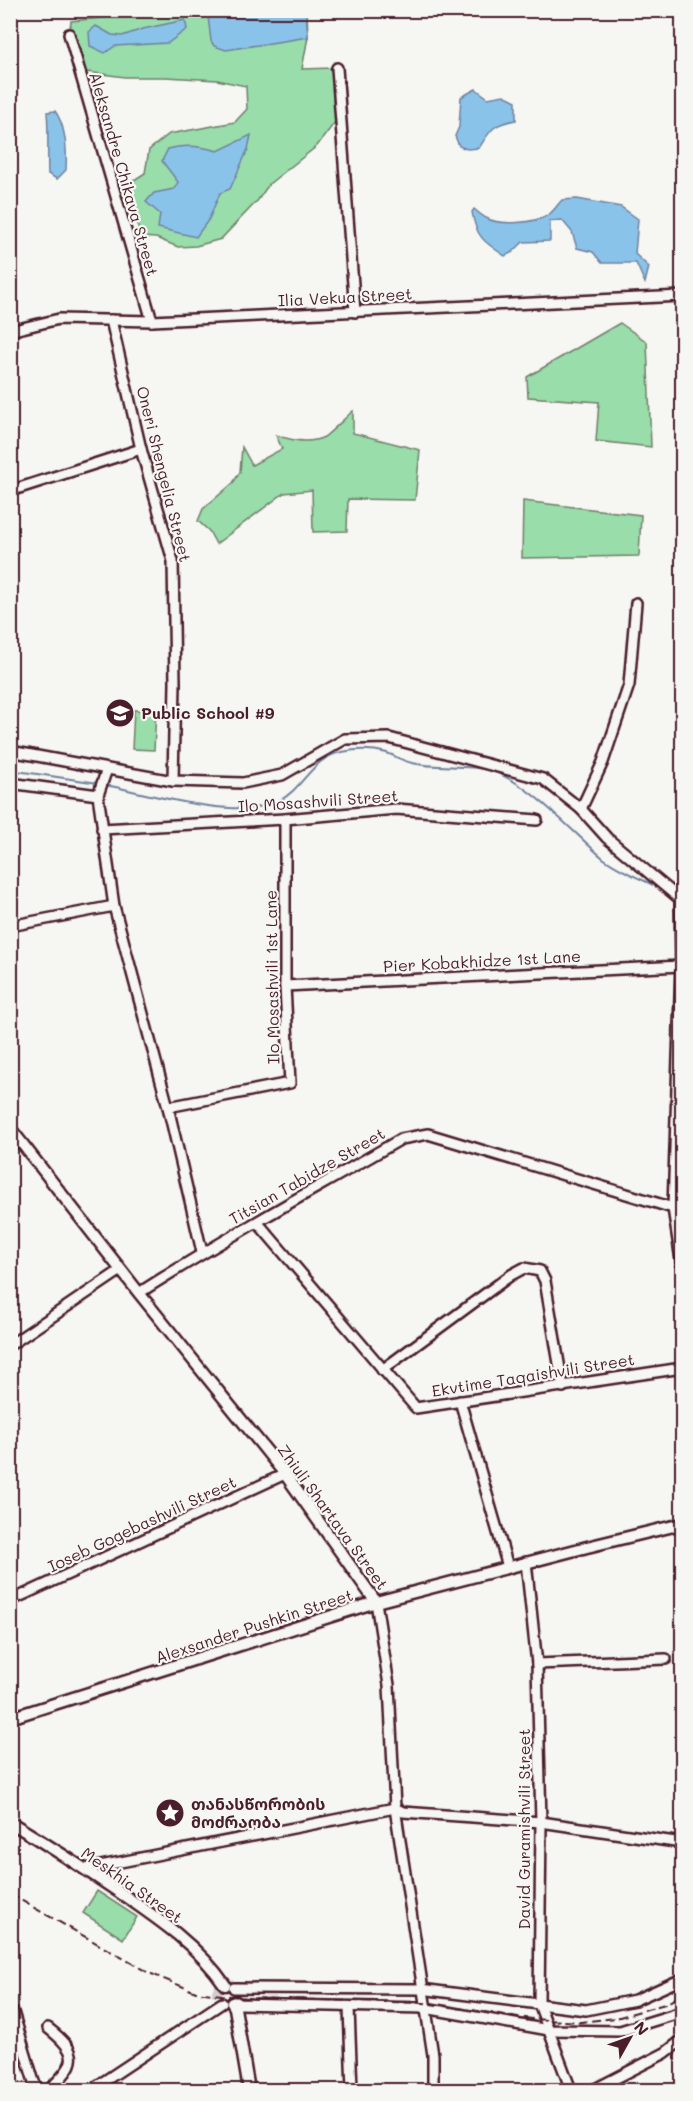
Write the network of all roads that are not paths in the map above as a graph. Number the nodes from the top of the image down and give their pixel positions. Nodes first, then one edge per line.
1 (69, 34) dead end
2 (337, 68) dead end
3 (682, 296) edge
4 (356, 312) junction
5 (111, 320) junction
6 (152, 321) junction
7 (10, 331) edge
8 (141, 449) junction
9 (10, 491) edge
10 (636, 603) dead end
11 (10, 751) edge
12 (106, 769) junction
13 (173, 781) junction
14 (10, 783) edge
15 (98, 793) junction
16 (581, 809) junction
17 (285, 819) junction
18 (537, 820) dead end
19 (102, 829) junction
20 (681, 897) edge
21 (114, 906) junction
22 (10, 926) edge
23 (681, 966) junction
24 (285, 986) junction
25 (168, 1107) junction
26 (10, 1128) edge
27 (673, 1209) junction
28 (258, 1223) junction
29 (202, 1252) junction
30 (682, 1267) edge
31 (121, 1270) junction
32 (139, 1293) junction
33 (10, 1345) edge
34 (682, 1368) edge
35 (382, 1370) junction
36 (563, 1387) junction
37 (460, 1401) junction
38 (285, 1474) junction
39 (682, 1524) edge
40 (526, 1563) junction
41 (508, 1567) junction
42 (10, 1601) edge
43 (376, 1602) junction
44 (666, 1659) dead end
45 (537, 1664) junction
46 (10, 1718) edge
47 (395, 1808) junction
48 (10, 1822) edge
49 (541, 1822) junction
50 (682, 1843) edge
51 (85, 1869) junction
52 (682, 1979) edge
53 (229, 1986) joint
54 (422, 1989) junction
55 (230, 2002) junction
56 (539, 2004) junction
57 (349, 2008) junction
58 (425, 2008) junction
59 (10, 2010) edge
60 (682, 2012) edge
61 (48, 2028) dead end
62 (549, 2030) junction
63 (682, 2040) edge
64 (39, 2091) edge
65 (49, 2091) edge
66 (91, 2091) edge
67 (249, 2091) edge
68 (352, 2091) edge
69 (433, 2091) edge
70 (571, 2091) edge
71 (593, 2091) edge

1 - 6 street, Aleksandre Chikava Street
2 - 4 street
3 - 4 street, Ilia Vekua Street
4 - 6 street, Ilia Vekua Street
5 - 6 street, Ilia Vekua Street
5 - 7 street, Ilia Vekua Street
5 - 8 street, Oneri Shengelia Street
8 - 9 street
8 - 13 street, Oneri Shengelia Street
10 - 16 street
11 - 12 street
12 - 13 street
12 - 15 street
13 - 16 street
14 - 15 street
15 - 19 street
16 - 20 street
17 - 18 street, Ilo Mosashvili Street
17 - 19 street, Ilo Mosashvili Street
17 - 24 street, Ilo Mosashvili 1st Lane
19 - 21 street
20 - 23 street
21 - 22 street
21 - 25 street
23 - 24 street, Pier Kobakhidze 1st Lane
23 - 27 street
24 - 25 street, Ilo Mosashvili 1st Lane
25 - 29 street
26 - 31 street, Zhiuli Shartava Street
27 - 28 street, Titsian Tabidze Street
27 - 30 street
28 - 29 street, Titsian Tabidze Street
28 - 35 street, Ekvtime Taqaishvili Street
29 - 32 street, Titsian Tabidze Street
31 - 32 street, Zhiuli Shartava Street
31 - 33 street
32 - 38 street, Zhiuli Shartava Street
34 - 36 street, Ekvtime Taqaishvili Street
35 - 36 street
35 - 37 street, Ekvtime Taqaishvili Street
36 - 37 street, Ekvtime Taqaishvili Street
37 - 41 street
38 - 42 street, Ioseb Gogebashvili Street
38 - 43 street, Zhiuli Shartava Street
39 - 40 street, Alexsander Pushkin Street
40 - 41 street, Alexsander Pushkin Street
40 - 45 street, David Guramishvili Street
41 - 43 street, Alexsander Pushkin Street
43 - 46 street, Alexsander Pushkin Street
43 - 47 street, Zhiuli Shartava Street
44 - 45 street
45 - 49 street, David Guramishvili Street
47 - 49 street
47 - 51 street
47 - 54 street, Zhiuli Shartava Street
48 - 51 street, Meskhia Street
49 - 50 street
49 - 56 street, David Guramishvili Street
51 - 53 street, Meskhia Street
52 - 56 street
53 - 54 street
54 - 56 street
54 - 58 street, Zhiuli Shartava Street
55 - 57 street
55 - 66 street
55 - 67 street
56 - 62 street, David Guramishvili Street
57 - 58 street
57 - 68 street
58 - 62 street
58 - 69 street, Zhiuli Shartava Street
59 - 64 street
60 - 62 street
61 - 65 street
62 - 70 street, David Guramishvili Street
63 - 71 street

